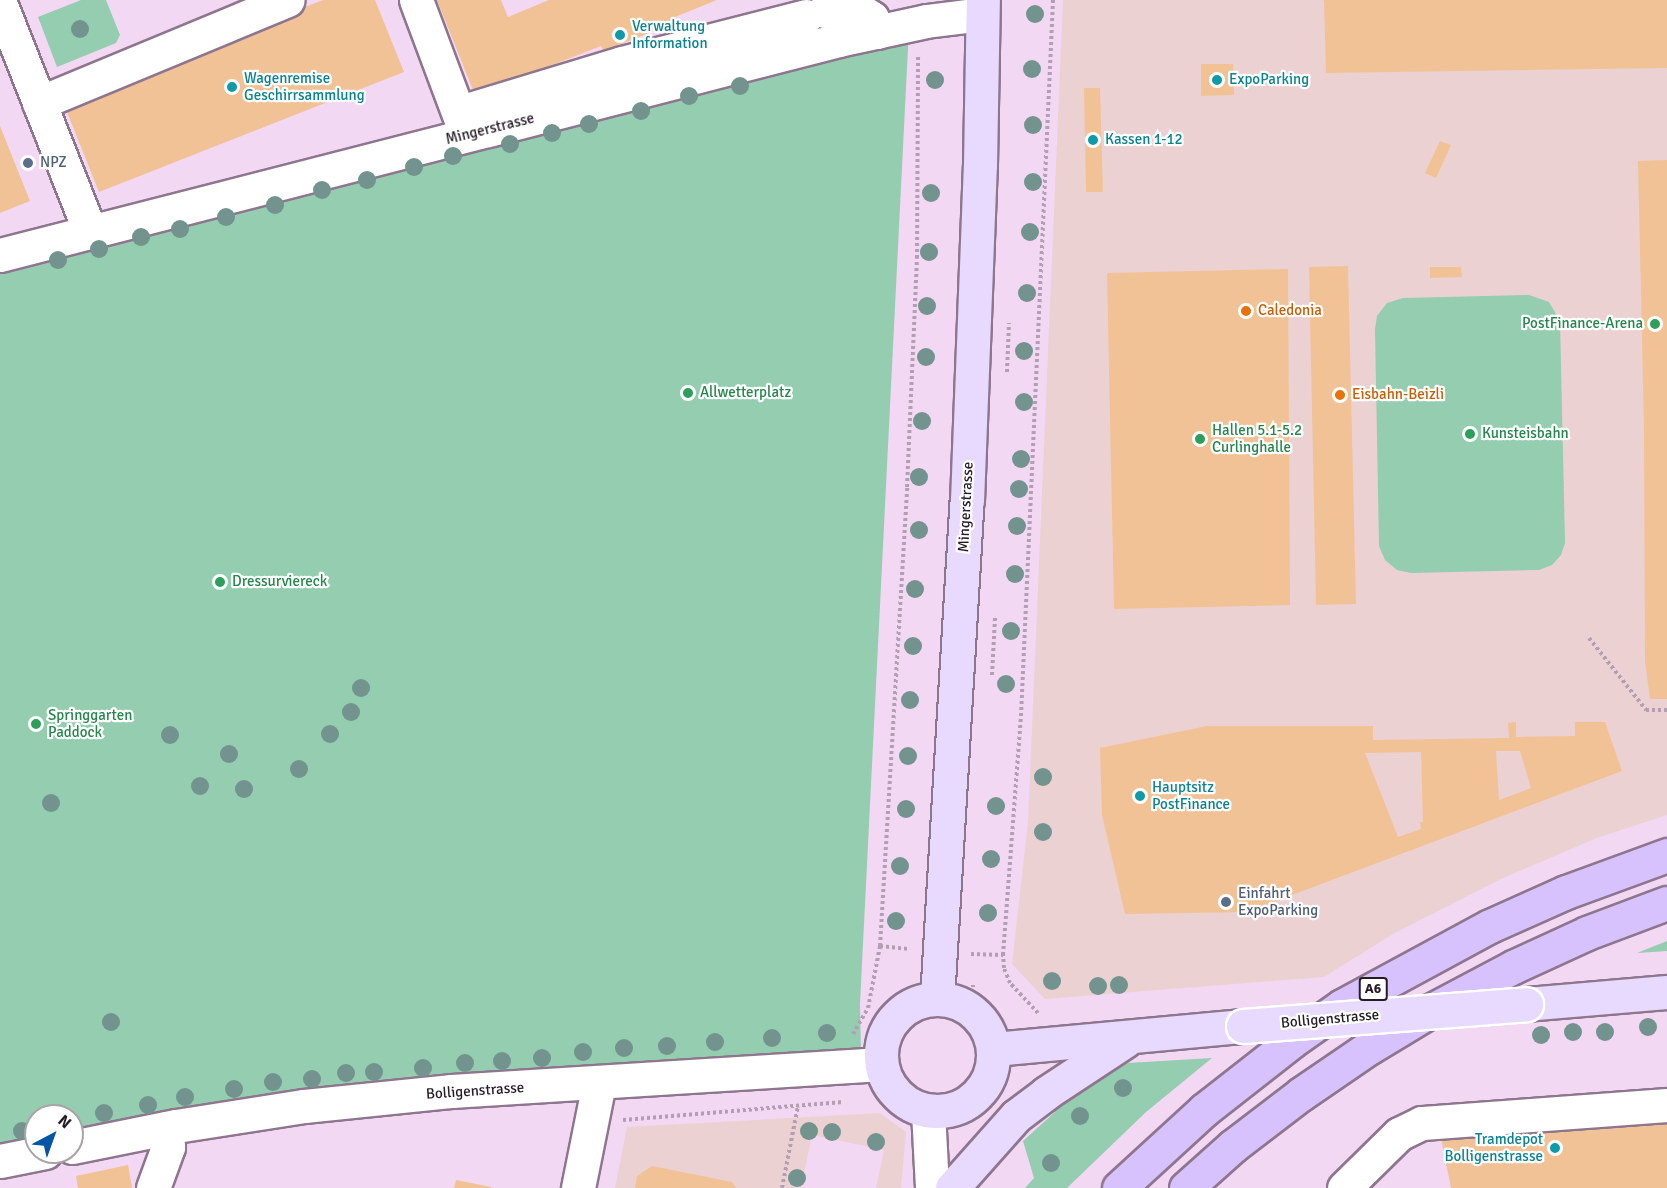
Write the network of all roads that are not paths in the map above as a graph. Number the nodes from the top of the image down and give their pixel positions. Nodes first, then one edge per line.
1 (12, 0) edge
2 (288, 0) edge
3 (416, 0) edge
4 (0, 4) edge
5 (982, 7) edge
6 (877, 32) junction
7 (39, 103) junction
8 (463, 124) junction
9 (90, 232) junction
10 (0, 255) edge
11 (1667, 855) edge
12 (1667, 903) edge
13 (1667, 992) edge
14 (937, 999) junction
15 (1130, 1038) junction
16 (994, 1050) junction
17 (881, 1064) junction
18 (598, 1083) junction
19 (1667, 1105) edge
20 (928, 1111) junction
21 (166, 1128) junction
22 (84, 1145) edge
23 (24, 1156) edge
24 (0, 1161) edge
25 (153, 1188) edge
26 (578, 1188) edge
27 (932, 1188) edge
28 (952, 1188) edge
29 (1119, 1188) edge
30 (1186, 1188) edge
31 (1344, 1188) edge

1 - 4 street
2 - 7 street
3 - 8 street
4 - 7 street
5 - 6 street, Mingerstrasse
5 - 14 main road, Mingerstrasse
6 - 8 street, Mingerstrasse
6 - 8 street
7 - 9 street
8 - 9 street, Mingerstrasse
9 - 10 street, Mingerstrasse
11 - 29 highway, A6
12 - 30 highway
13 - 15 main road, Bolligenstrasse, bridge
14 - 16 main road
14 - 17 main road
15 - 16 main road, Bolligenstrasse
15 - 28 main road
16 - 20 main road
17 - 18 street, Bolligenstrasse
17 - 20 main road
18 - 21 street, Bolligenstrasse
18 - 26 street
19 - 31 street
20 - 27 street
21 - 22 street, Bolligenstrasse
21 - 25 street
23 - 24 street

